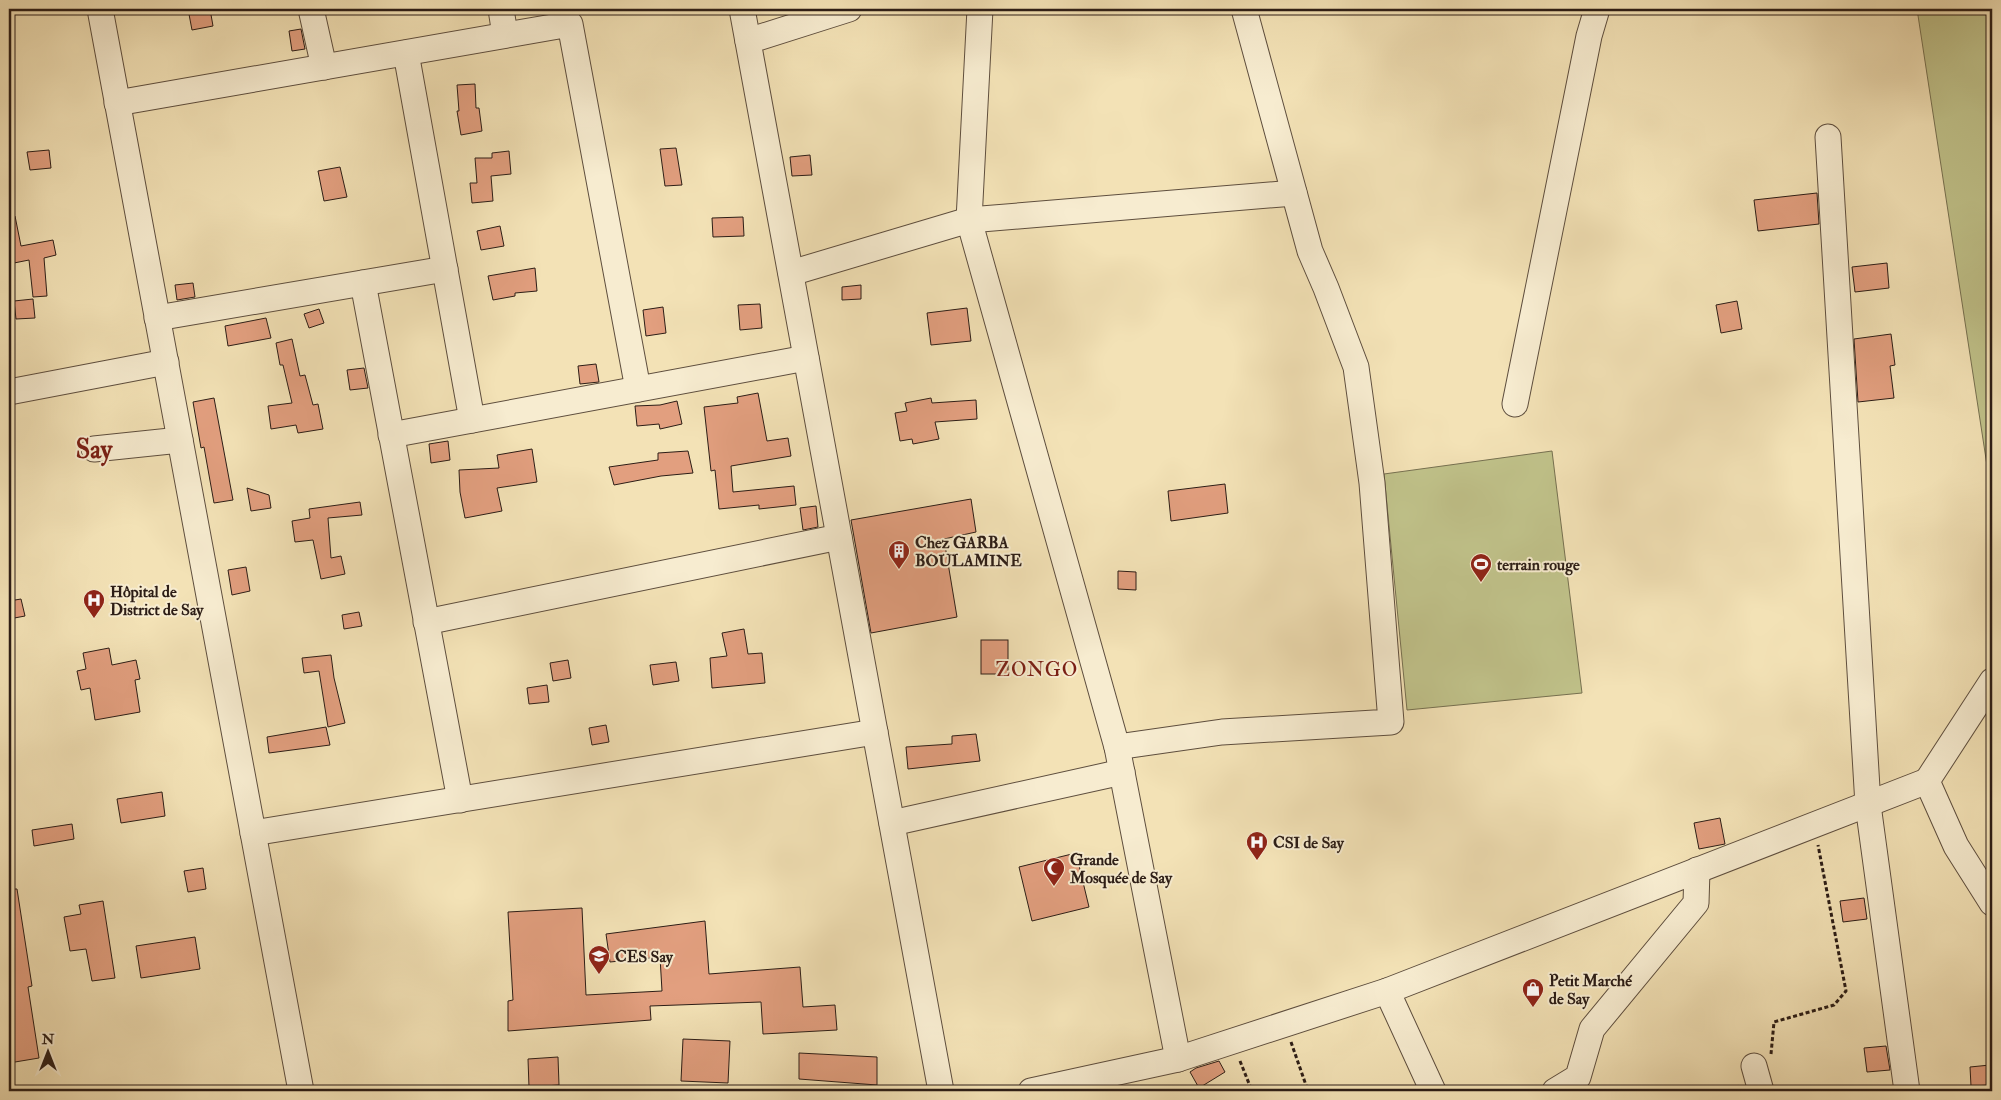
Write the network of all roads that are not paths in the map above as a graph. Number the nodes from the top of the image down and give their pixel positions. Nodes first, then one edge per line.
1 (100, 9) edge
2 (312, 9) edge
3 (501, 9) edge
4 (742, 9) edge
5 (849, 9) edge
6 (980, 9) edge
7 (1244, 9) edge
8 (1596, 9) edge
9 (505, 35) junction
10 (748, 41) junction
11 (406, 53) junction
12 (324, 67) junction
13 (118, 103) junction
14 (1828, 136) dead end
15 (1294, 193) junction
16 (969, 220) junction
17 (445, 270) junction
18 (790, 273) junction
19 (363, 283) junction
20 (157, 318) junction
21 (806, 358) junction
22 (166, 362) junction
23 (638, 389) junction
24 (9, 392) edge
25 (1515, 404) dead end
26 (472, 420) junction
27 (391, 435) junction
28 (180, 440) junction
29 (94, 448) dead end
30 (839, 536) junction
31 (426, 622) junction
32 (1992, 681) edge
33 (875, 732) junction
34 (1117, 748) junction
35 (1122, 772) junction
36 (1927, 781) junction
37 (460, 800) junction
38 (1868, 805) junction
39 (892, 823) junction
40 (253, 834) junction
41 (1697, 870) junction
42 (1992, 903) edge
43 (1387, 991) junction
44 (1178, 1060) junction
45 (1754, 1066) road end
46 (1111, 1083) edge
47 (1581, 1084) edge
48 (301, 1091) edge
49 (941, 1091) edge
50 (1032, 1091) edge
51 (1433, 1091) edge
52 (1555, 1091) edge
53 (1762, 1091) edge
54 (1907, 1091) edge

1 - 13 street
2 - 12 street
3 - 9 street
4 - 10 street
5 - 10 street
6 - 16 street
7 - 15 street
8 - 25 street
9 - 11 street
9 - 23 street
10 - 18 street
11 - 12 street
11 - 17 street
12 - 13 street
13 - 20 street
14 - 38 street
15 - 16 street
15 - 34 street
16 - 18 street
16 - 34 street
17 - 19 street
17 - 26 street
18 - 21 street
19 - 20 street
19 - 27 street
20 - 22 street
21 - 23 street
21 - 30 street
22 - 24 street
22 - 28 street
23 - 26 street
26 - 27 street
27 - 31 street
28 - 29 street
28 - 40 street
30 - 31 street
30 - 33 street
31 - 37 street
32 - 36 street
33 - 37 street
33 - 39 street
34 - 35 street
35 - 39 street
35 - 44 street
36 - 38 street
36 - 42 street
37 - 40 street
38 - 41 street
38 - 54 street
39 - 49 street
40 - 48 street
41 - 43 street
41 - 47 street
43 - 44 street
43 - 51 street
44 - 46 street
45 - 53 street
46 - 50 street
47 - 52 street

